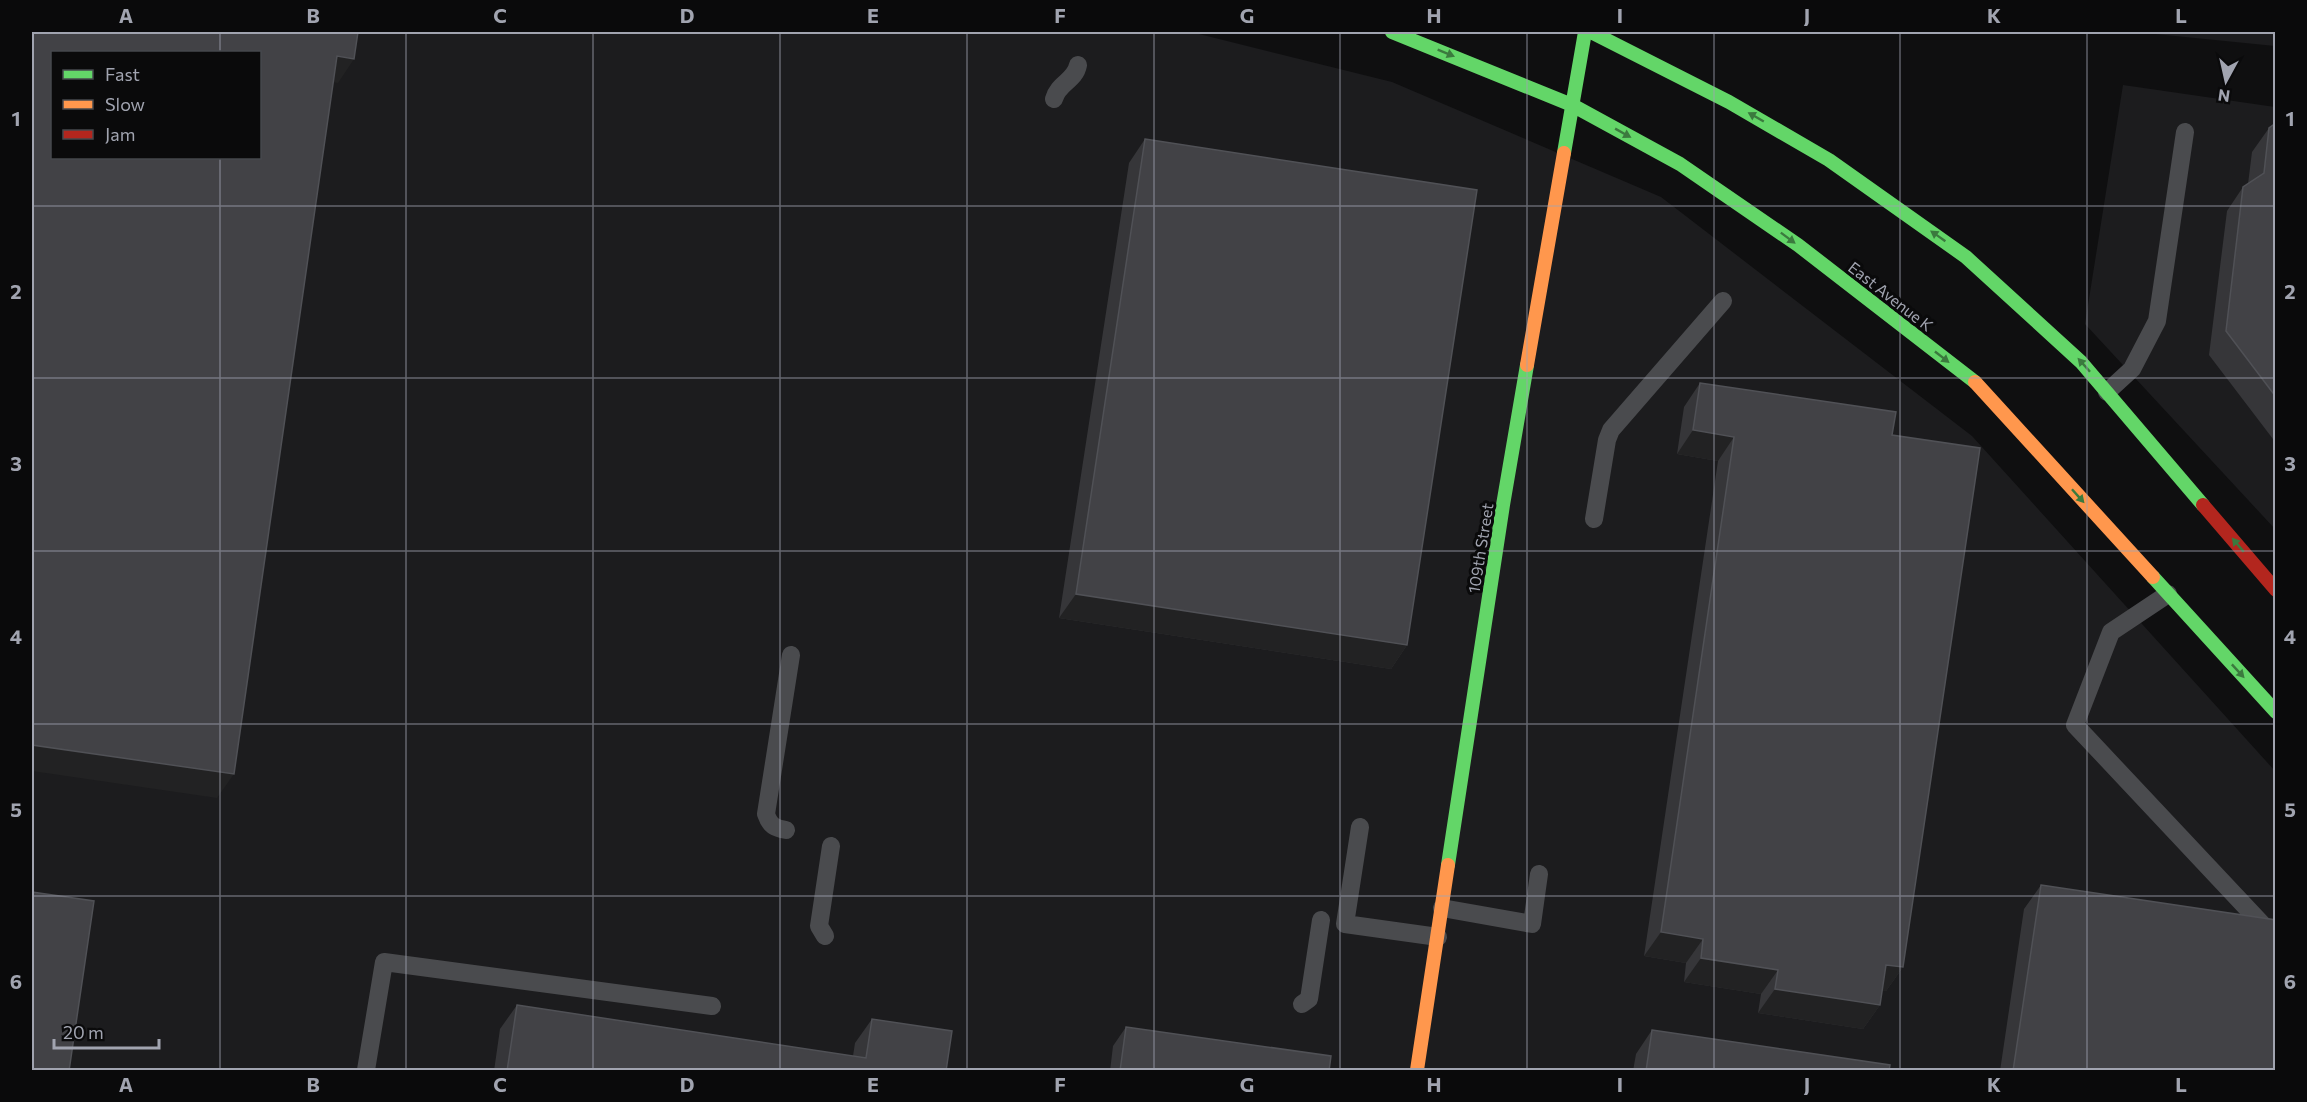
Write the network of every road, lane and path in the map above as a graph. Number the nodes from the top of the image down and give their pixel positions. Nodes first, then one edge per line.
1 (1392, 32) edge
2 (1585, 32) edge
3 (1591, 32) edge
4 (1078, 64) dead end
5 (1054, 99) dead end
6 (1572, 105) junction
7 (2185, 132) dead end
8 (1723, 301) dead end
9 (2107, 392) junction
10 (1594, 519) dead end
11 (2276, 590) edge
12 (2168, 594) junction
13 (791, 655) dead end
14 (2276, 712) edge
15 (1360, 827) dead end
16 (786, 830) dead end
17 (831, 846) dead end
18 (1539, 874) dead end
19 (1442, 908) junction
20 (1321, 920) dead end
21 (825, 936) dead end
22 (1438, 937) junction
23 (2276, 939) edge
24 (1302, 1004) dead end
25 (712, 1006) dead end
26 (366, 1071) edge
27 (1417, 1071) edge

1 -> 6 street, East Avenue K
2 - 6 street, 109th Street
9 -> 3 street
4 - 5 lane
6 -> 12 street, East Avenue K
6 - 19 street, 109th Street
7 - 9 lane
8 - 10 lane
11 -> 9 street
12 -> 14 street, East Avenue K
12 - 23 lane
13 - 16 lane
15 - 22 lane
17 - 21 lane
18 - 19 lane
19 - 22 street, 109th Street
20 - 24 lane
22 - 27 street, 109th Street
25 - 26 lane

